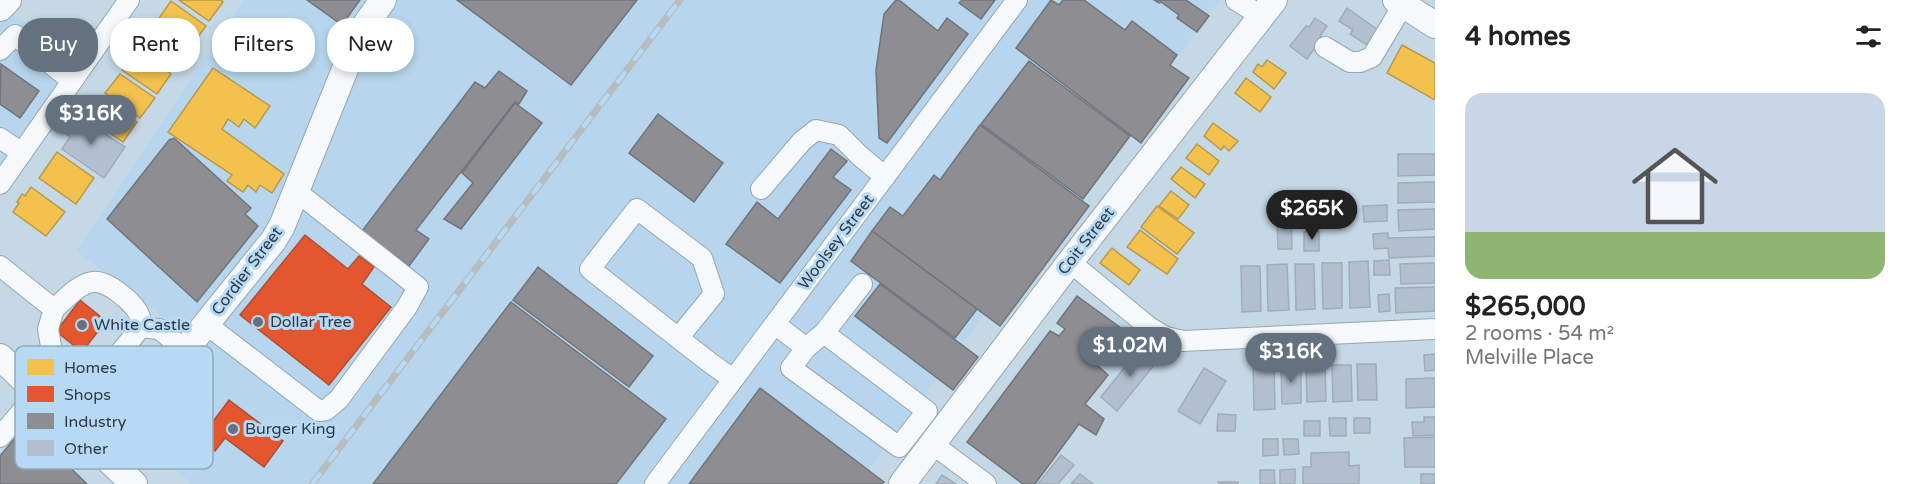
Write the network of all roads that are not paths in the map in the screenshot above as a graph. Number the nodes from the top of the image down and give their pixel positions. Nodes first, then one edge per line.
1 (8, 0) edge
2 (129, 0) edge
3 (383, 0) edge
4 (1017, 0) edge
5 (1236, 0) edge
6 (1399, 2) edge
7 (0, 8) edge
8 (1267, 8) edge
9 (1435, 25) edge
10 (1325, 47) dead end
11 (0, 50) edge
12 (72, 81) junction
13 (0, 138) edge
14 (21, 153) junction
15 (885, 177) junction
16 (0, 184) edge
17 (761, 189) dead end
18 (297, 192) junction
19 (1070, 262) junction
20 (0, 266) edge
21 (862, 284) dead end
22 (54, 309) junction
23 (206, 324) junction
24 (775, 324) junction
25 (141, 327) junction
26 (1435, 329) edge
27 (824, 333) junction
28 (679, 337) junction
29 (51, 346) edge
30 (126, 346) edge
31 (180, 346) edge
32 (188, 346) edge
33 (806, 348) junction
34 (0, 357) edge
35 (15, 371) edge
36 (733, 379) junction
37 (15, 417) edge
38 (0, 437) edge
39 (931, 443) junction
40 (119, 469) edge
41 (134, 484) edge
42 (655, 484) edge
43 (902, 484) edge
44 (986, 484) edge

1 - 7 main road
2 - 12 street
3 - 18 main road, Cordier Street
4 - 15 street, Woolsey Street
5 - 8 street
6 - 9 main road
6 - 10 street
8 - 19 main road, Coit Street
11 - 12 street
12 - 14 street
13 - 14 street
14 - 16 street
15 - 17 street
15 - 24 street, Woolsey Street
18 - 23 main road, Cordier Street
18 - 23 street
19 - 26 street
19 - 39 main road, Coit Street
20 - 22 street
21 - 27 street
22 - 25 street
22 - 29 street
23 - 32 main road, Cordier Street
24 - 33 street
24 - 36 street, Woolsey Street
25 - 30 street
25 - 31 street
27 - 33 street
27 - 33 street
28 - 28 street
28 - 36 street
34 - 35 main road
36 - 42 street, Woolsey Street
37 - 38 street
39 - 43 main road, Coit Street
39 - 44 street
40 - 41 main road

